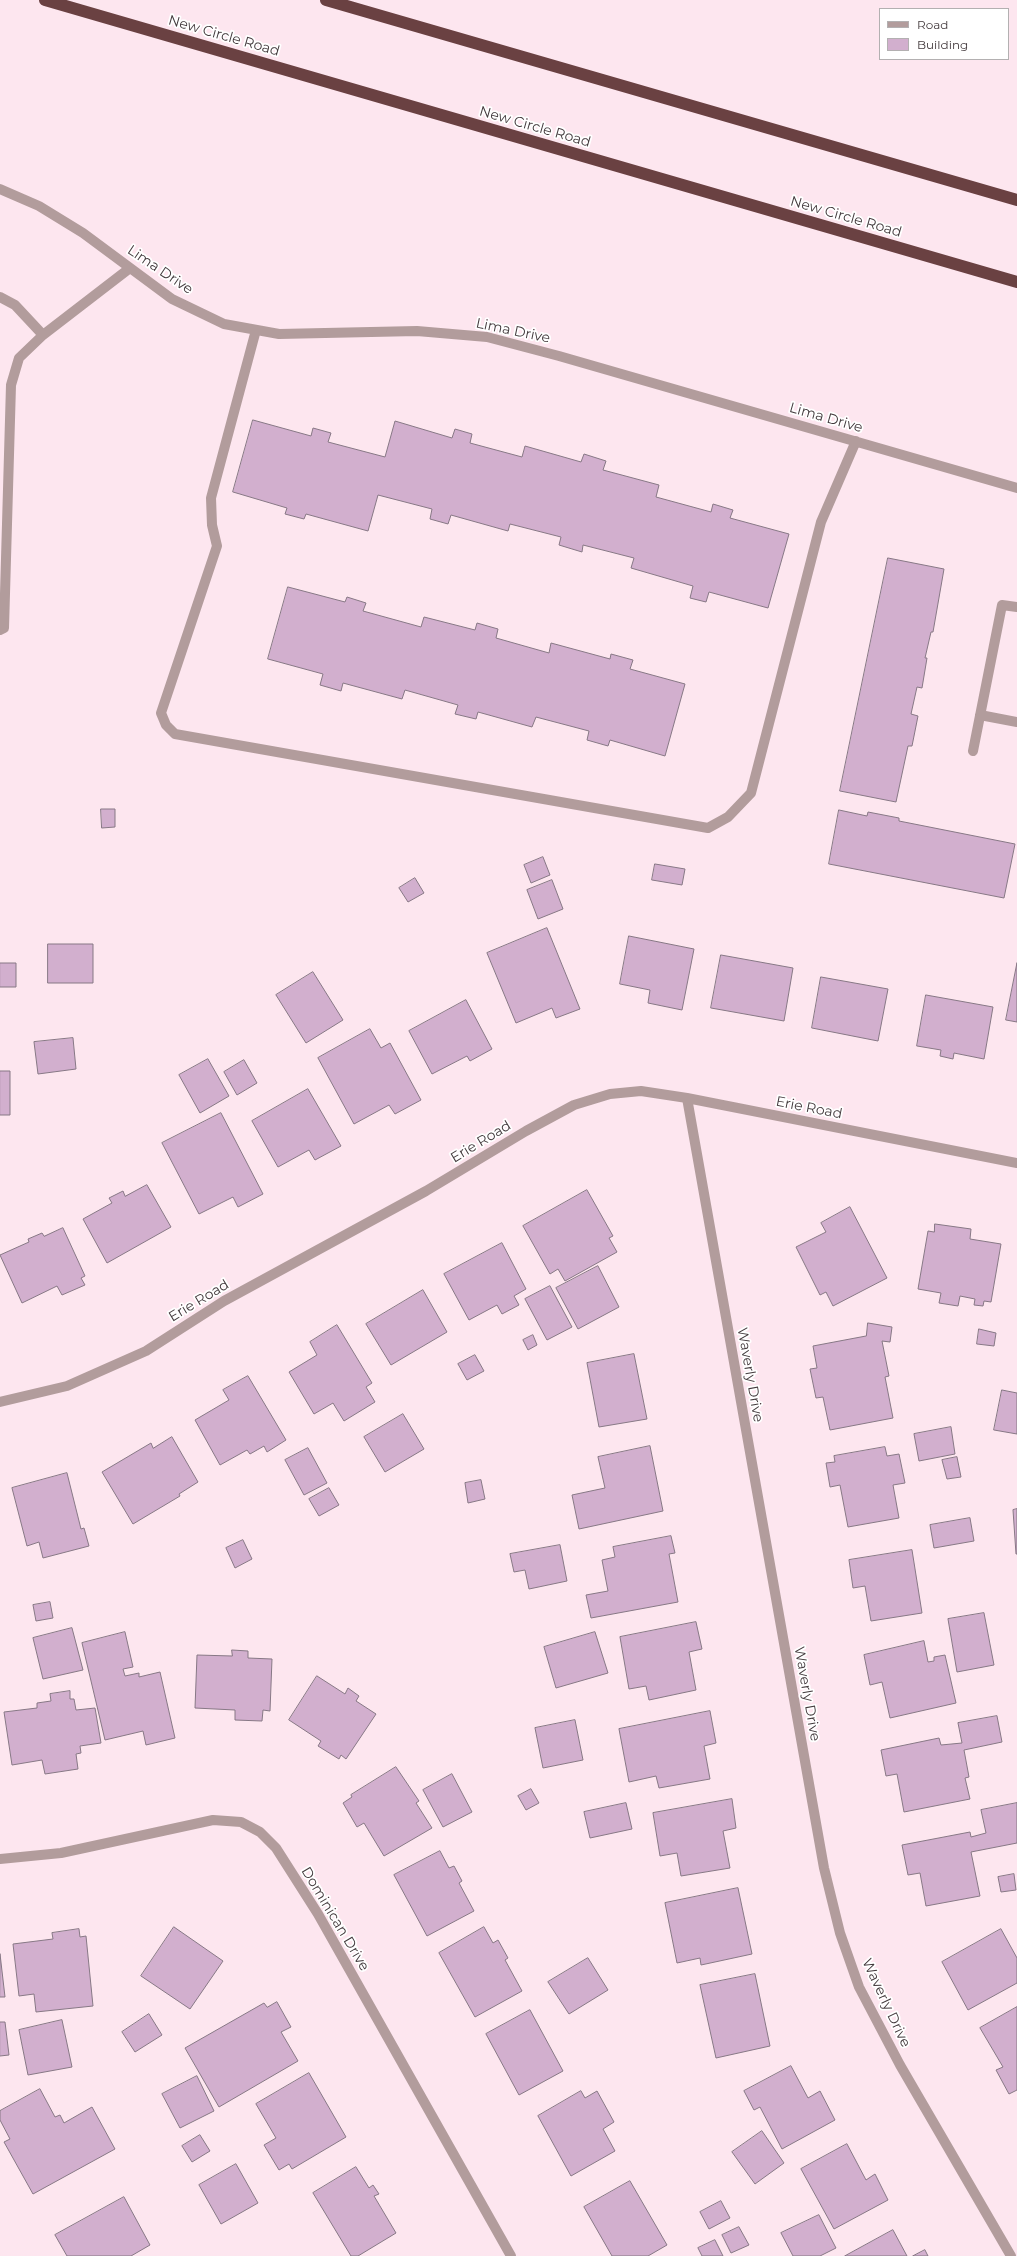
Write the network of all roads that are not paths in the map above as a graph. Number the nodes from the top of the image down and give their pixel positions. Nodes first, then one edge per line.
1 (45, 0) edge
2 (326, 0) edge
3 (0, 189) edge
4 (1017, 200) edge
5 (130, 268) junction
6 (1017, 282) edge
7 (0, 297) edge
8 (256, 330) junction
9 (43, 335) junction
10 (856, 441) junction
11 (1017, 488) edge
12 (1017, 608) edge
13 (0, 630) edge
14 (980, 715) junction
15 (1017, 722) edge
16 (973, 751) dead end
17 (687, 1098) junction
18 (1017, 1163) edge
19 (0, 1402) edge
20 (0, 1860) edge
21 (511, 2256) edge
22 (1011, 2256) edge

1 - 6 highway, New Circle Road
2 - 4 highway
3 - 5 street, Lima Drive
5 - 8 street, Lima Drive
5 - 9 street
7 - 9 street
8 - 10 street, Lima Drive
8 - 10 street
9 - 13 street
10 - 11 street, Lima Drive
12 - 14 street
14 - 15 street
14 - 16 street
17 - 18 street, Erie Road
17 - 19 street, Erie Road
17 - 22 street, Waverly Drive
20 - 21 street, Dominican Drive

